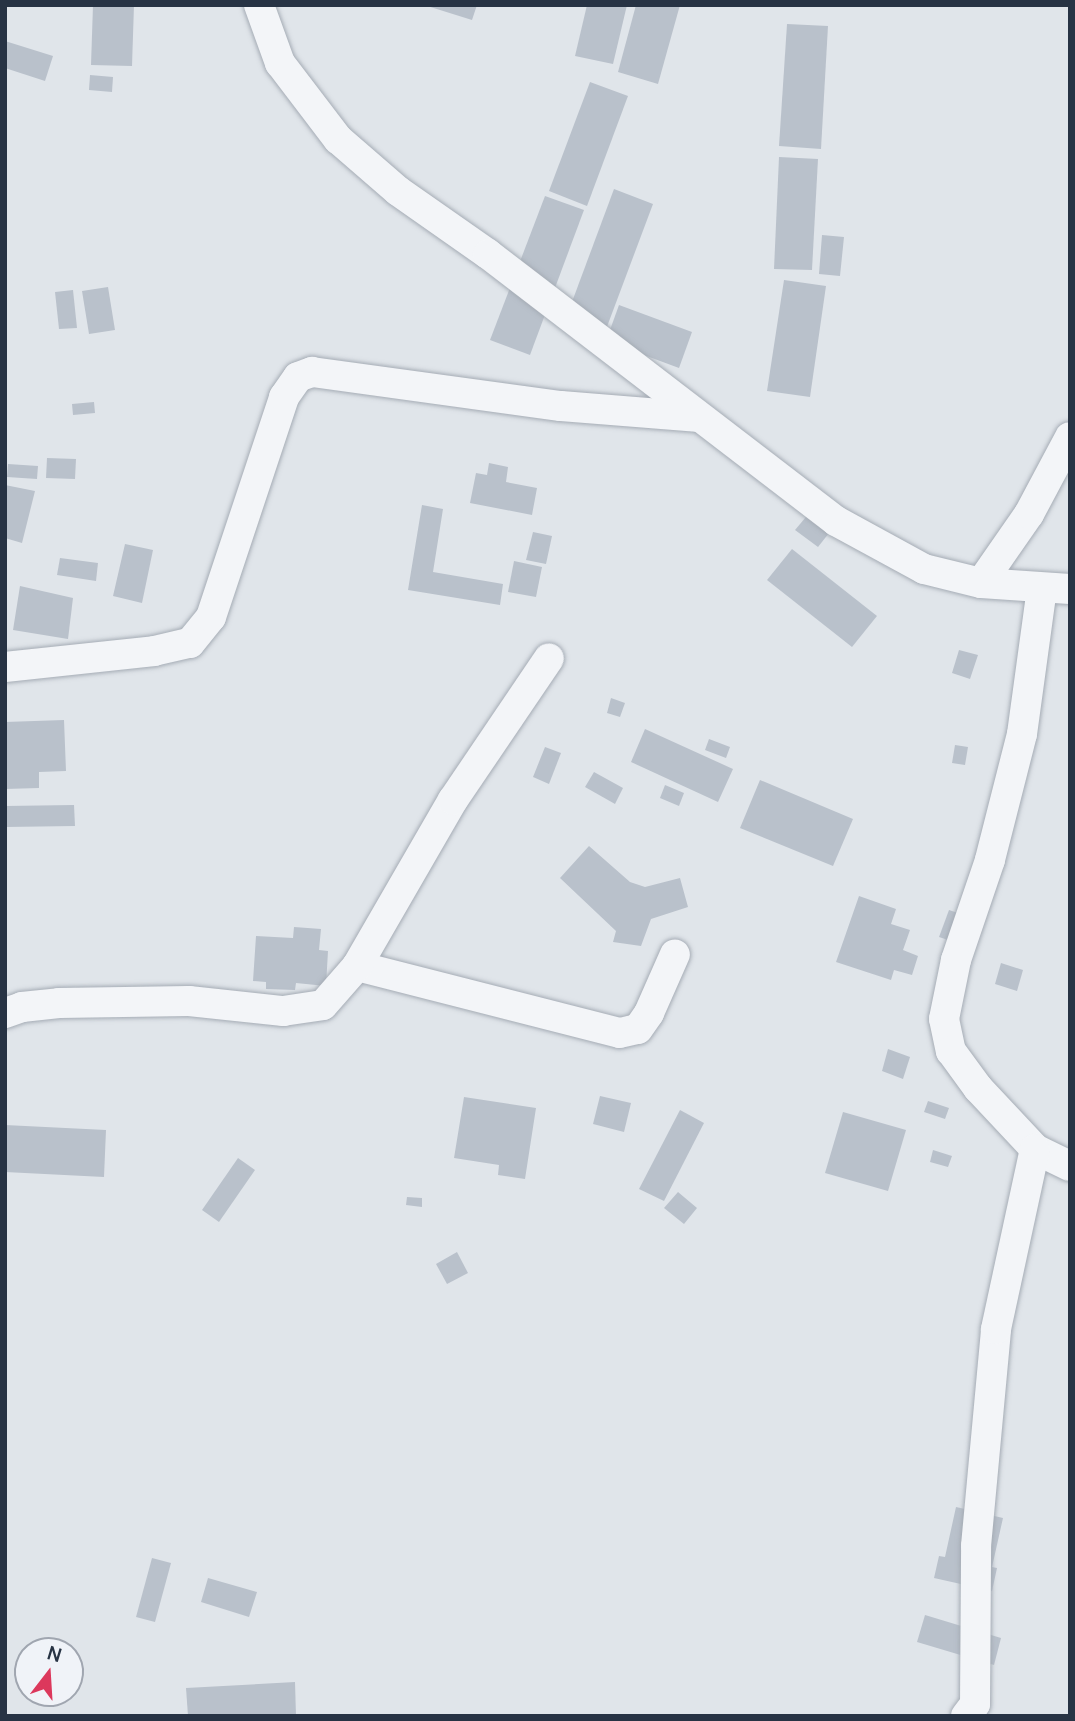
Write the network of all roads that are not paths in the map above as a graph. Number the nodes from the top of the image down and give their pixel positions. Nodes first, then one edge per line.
1 (259, 5) edge
2 (697, 417) junction
3 (1070, 437) edge
4 (981, 583) junction
5 (1056, 588) edge
6 (549, 658) dead end
7 (5, 667) edge
8 (675, 954) dead end
9 (357, 966) junction
10 (5, 1013) edge
11 (1035, 1149) junction
12 (1070, 1166) edge
13 (980, 1712) edge

1 - 2 street
2 - 4 street
2 - 7 street
3 - 4 street
4 - 5 street
5 - 11 street
6 - 9 street
8 - 9 street
9 - 10 street
11 - 12 street
11 - 13 street

